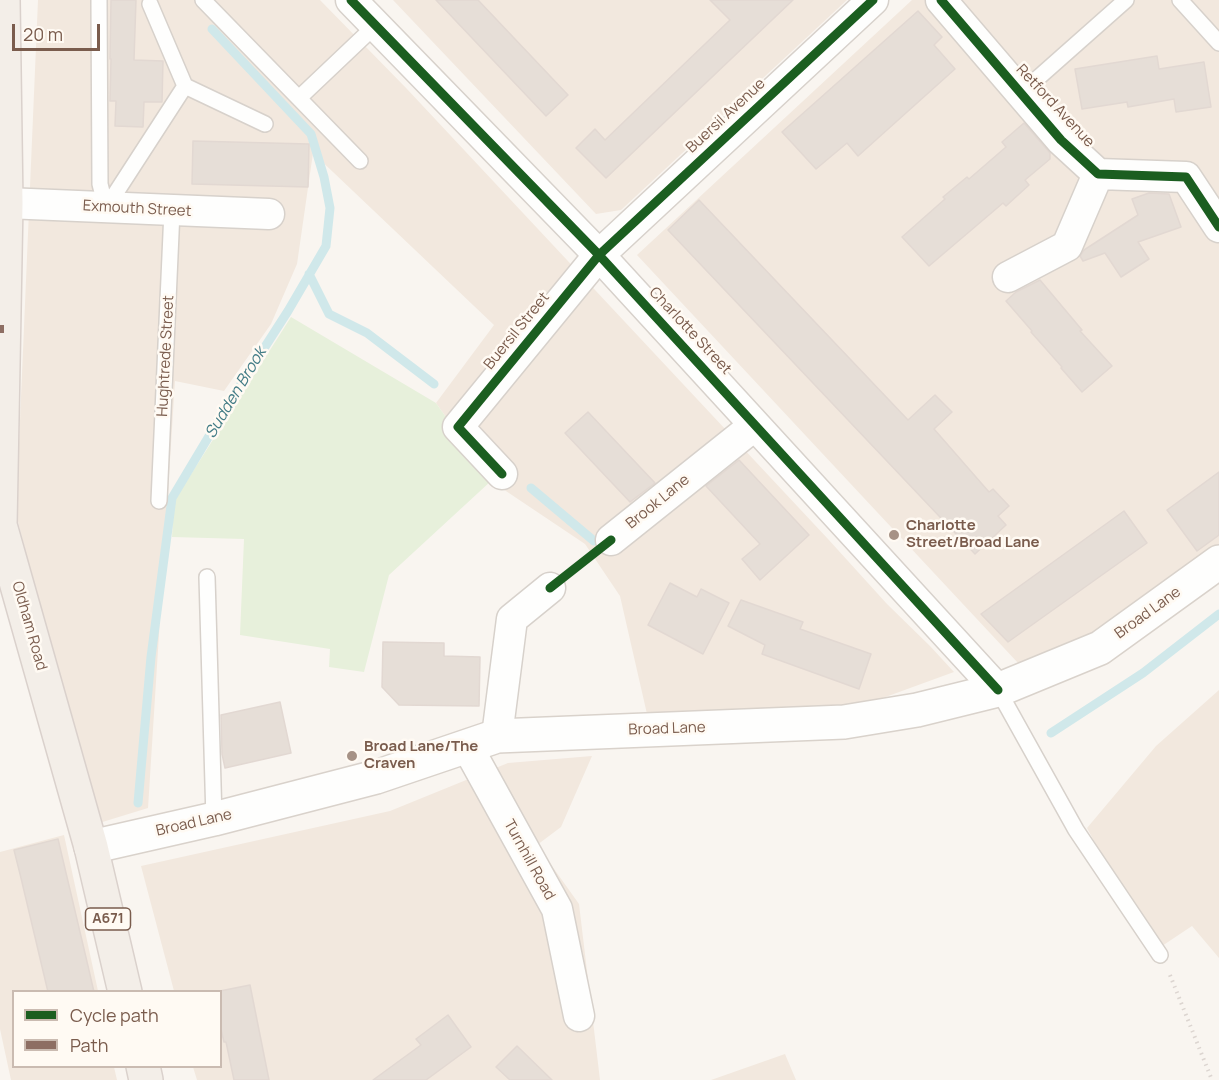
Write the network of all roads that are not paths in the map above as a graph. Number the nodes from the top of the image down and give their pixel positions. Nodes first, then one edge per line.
1 (3, 0) edge
2 (99, 0) edge
3 (203, 0) edge
4 (351, 0) edge
5 (873, 0) edge
6 (941, 0) edge
7 (1126, 0) edge
8 (1180, 0) edge
9 (150, 4) dead end
10 (376, 26) junction
11 (1219, 43) edge
12 (185, 86) junction
13 (1021, 93) junction
14 (298, 98) junction
15 (265, 124) dead end
16 (360, 161) dead end
17 (1098, 174) junction
18 (6, 203) junction
19 (106, 208) junction
20 (172, 210) junction
21 (269, 214) dead end
22 (1219, 227) edge
23 (599, 255) junction
24 (1008, 277) dead end
25 (755, 424) junction
26 (502, 474) dead end
27 (159, 501) dead end
28 (611, 540) dead end
29 (1219, 562) edge
30 (207, 577) dead end
31 (550, 588) dead end
32 (998, 690) junction
33 (482, 741) junction
34 (214, 819) junction
35 (91, 847) junction
36 (1160, 955) road end
37 (125, 990) edge
38 (579, 1016) dead end

1 - 18 main road, Oldham Road / A671
2 - 19 lane
3 - 14 lane
4 - 10 street, Charlotte Street
5 - 23 street, Buersil Avenue
6 - 13 street, Retford Avenue
7 - 13 lane
8 - 11 lane
9 - 12 lane
10 - 14 lane
10 - 23 street, Charlotte Street
12 - 15 lane
12 - 19 lane
13 - 17 street, Retford Avenue
14 - 16 lane
17 - 22 street
17 - 24 street
18 - 19 street, Exmouth Street
18 - 35 main road, Oldham Road / A671
19 - 20 street, Exmouth Street
20 - 21 street, Exmouth Street
20 - 27 lane, Hughtrede Street
23 - 25 street, Charlotte Street
23 - 26 street, Buersil Street
25 - 28 street, Brook Lane
25 - 32 street, Charlotte Street
29 - 32 main road, Broad Lane
30 - 34 lane
31 - 33 street
32 - 33 main road, Broad Lane
32 - 36 lane
33 - 34 main road, Broad Lane
33 - 38 street, Turnhill Road
34 - 35 main road, Broad Lane
35 - 37 main road, Oldham Road / A671

